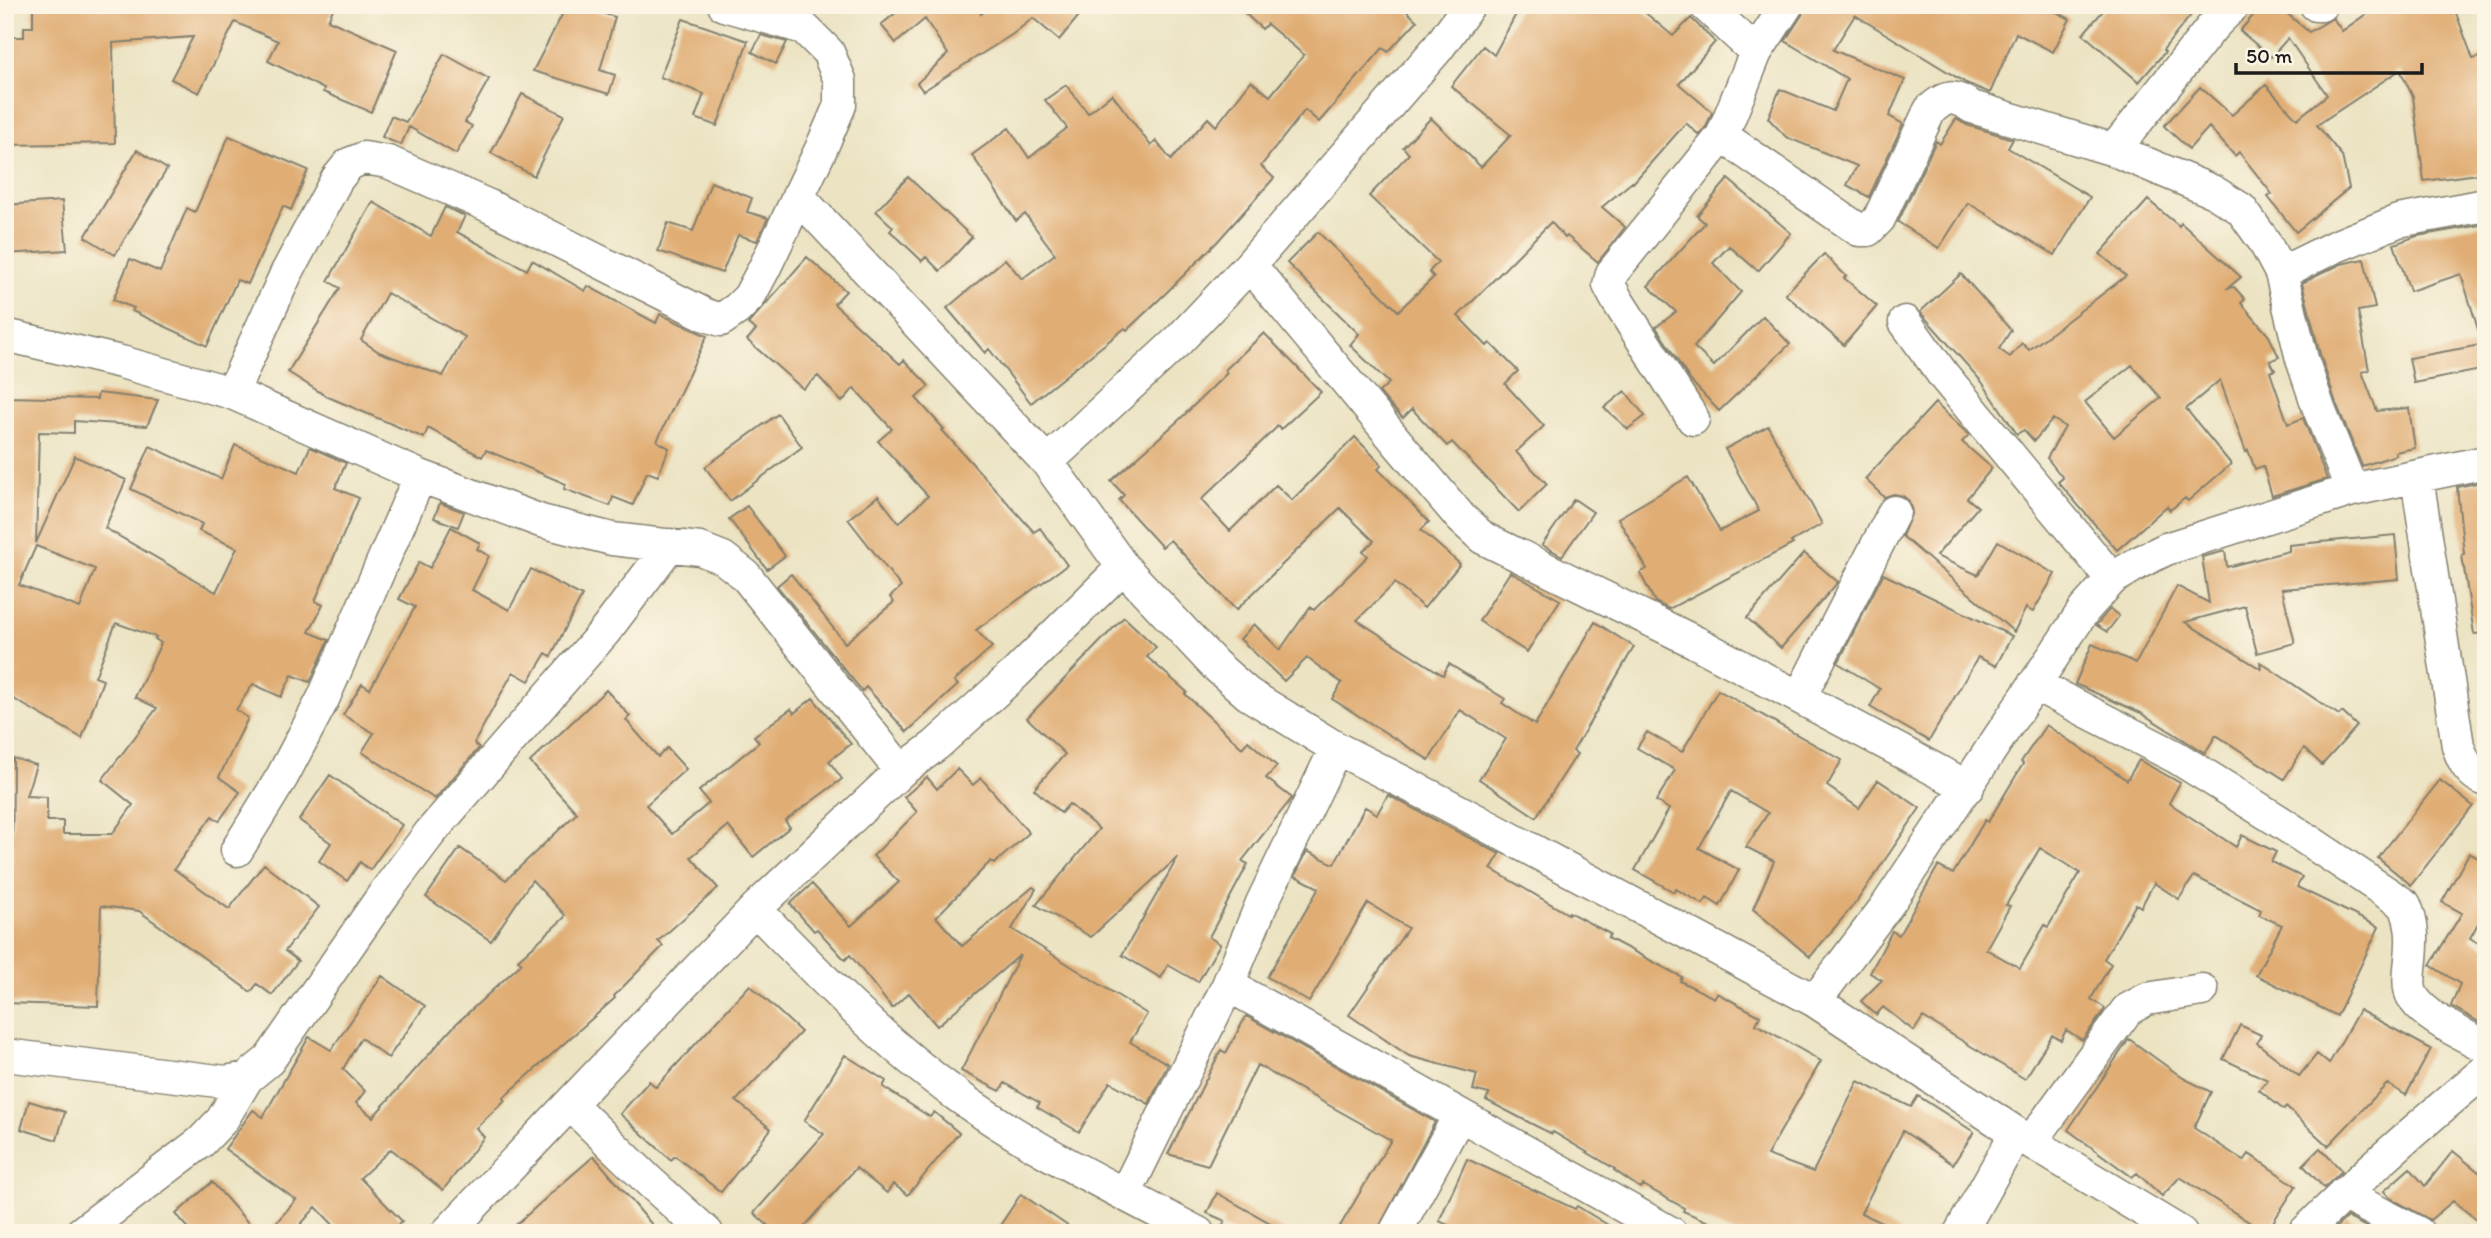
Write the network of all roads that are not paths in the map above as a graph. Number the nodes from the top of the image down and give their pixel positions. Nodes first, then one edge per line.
1 (724, 5) edge
2 (1469, 5) edge
3 (1705, 5) edge
4 (1787, 5) edge
5 (2234, 5) edge
6 (2316, 5) edge
7 (2321, 5) edge
8 (1756, 52) junction
9 (1722, 136) junction
10 (2114, 149) junction
11 (799, 196) junction
12 (2486, 205) edge
13 (1250, 265) junction
14 (2281, 272) junction
15 (1905, 322) dead end
16 (5, 335) edge
17 (232, 393) junction
18 (1693, 419) dead end
19 (1047, 462) junction
20 (2486, 462) edge
21 (420, 476) junction
22 (2417, 477) junction
23 (2352, 490) junction
24 (1894, 512) dead end
25 (670, 545) junction
26 (1123, 568) junction
27 (2112, 579) junction
28 (2034, 684) junction
29 (1801, 697) junction
30 (1336, 748) junction
31 (901, 771) junction
32 (2486, 780) edge
33 (1968, 787) junction
34 (237, 850) dead end
35 (755, 909) junction
36 (1228, 985) junction
37 (2202, 990) dead end
38 (1815, 1002) junction
39 (2486, 1047) edge
40 (5, 1055) edge
41 (2486, 1070) edge
42 (247, 1079) junction
43 (571, 1105) junction
44 (1459, 1116) junction
45 (2023, 1137) junction
46 (1125, 1194) junction
47 (2343, 1194) junction
48 (81, 1233) edge
49 (447, 1233) edge
50 (707, 1233) edge
51 (1199, 1233) edge
52 (1395, 1233) edge
53 (1671, 1233) edge
54 (1960, 1233) edge
55 (2181, 1233) edge
56 (2304, 1233) edge
57 (2418, 1233) edge

1 - 11 street
2 - 13 street
3 - 8 street
4 - 8 street
5 - 10 street
6 - 7 street
8 - 9 street
9 - 10 street
9 - 18 street
10 - 14 street
11 - 17 street
11 - 19 street
12 - 14 street
13 - 19 street
13 - 29 street
14 - 23 street
15 - 27 street
16 - 17 street
17 - 21 street
19 - 26 street
20 - 22 street
21 - 25 street
21 - 34 street
22 - 23 street
22 - 32 street
23 - 27 street
24 - 29 street
25 - 31 street
25 - 42 street
26 - 30 street
26 - 31 street
27 - 28 street
28 - 33 street
28 - 39 street
29 - 33 street
30 - 36 street
30 - 38 street
31 - 35 street
33 - 38 street
35 - 43 street
35 - 46 street
36 - 44 street
36 - 46 street
37 - 45 street
38 - 45 street
40 - 42 street
41 - 47 street
42 - 48 street
43 - 49 street
43 - 50 street
44 - 52 street
44 - 53 street
45 - 54 street
45 - 55 street
46 - 51 street
47 - 56 street
47 - 57 street

